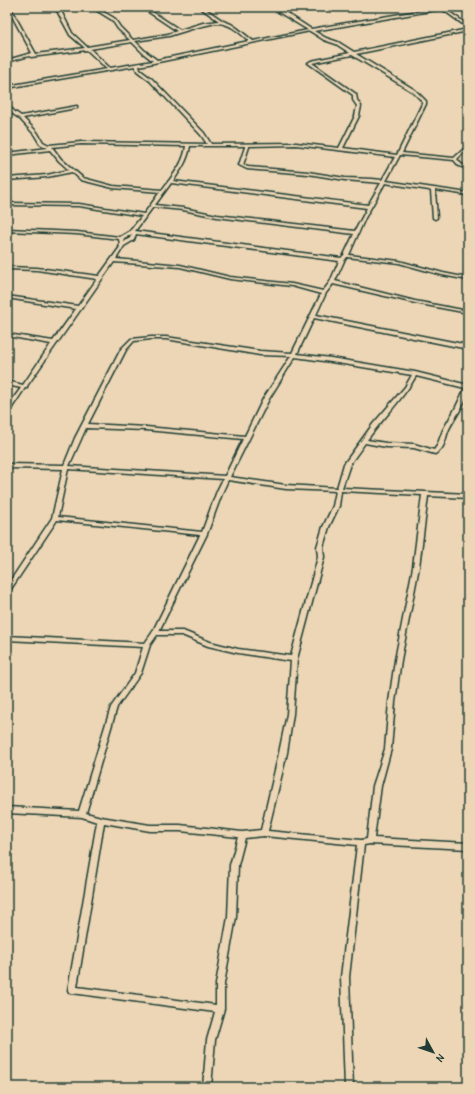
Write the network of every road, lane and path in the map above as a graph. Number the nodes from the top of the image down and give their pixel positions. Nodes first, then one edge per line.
1 (8, 7) edge
2 (57, 7) edge
3 (93, 7) edge
4 (143, 7) edge
5 (201, 7) edge
6 (274, 7) edge
7 (314, 7) edge
8 (450, 7) edge
9 (442, 8) junction
10 (282, 12) junction
11 (222, 21) junction
12 (468, 28) edge
13 (311, 30) junction
14 (180, 31) junction
15 (132, 40) junction
16 (252, 42) junction
17 (87, 48) junction
18 (353, 53) junction
19 (31, 56) junction
20 (7, 61) edge
21 (156, 61) junction
22 (137, 65) junction
23 (109, 69) junction
24 (7, 87) edge
25 (7, 105) edge
26 (76, 107) dead end
27 (14, 113) junction
28 (7, 115) edge
29 (20, 117) junction
30 (209, 144) junction
31 (246, 144) junction
32 (188, 145) junction
33 (468, 146) edge
34 (49, 148) junction
35 (341, 148) junction
36 (7, 154) edge
37 (399, 155) junction
38 (455, 158) junction
39 (468, 168) edge
40 (72, 171) junction
41 (7, 179) edge
42 (170, 182) junction
43 (383, 182) junction
44 (430, 188) junction
45 (163, 191) junction
46 (468, 194) edge
47 (7, 204) edge
48 (151, 206) junction
49 (370, 207) junction
50 (144, 215) junction
51 (435, 218) dead end
52 (7, 230) edge
53 (133, 232) junction
54 (357, 233) junction
55 (121, 238) junction
56 (122, 246) junction
57 (344, 258) junction
58 (112, 260) junction
59 (7, 268) edge
60 (468, 273) edge
61 (101, 278) junction
62 (461, 278) junction
63 (468, 279) edge
64 (332, 282) junction
65 (324, 293) junction
66 (7, 298) edge
67 (80, 308) junction
68 (468, 312) edge
69 (313, 316) junction
70 (7, 335) edge
71 (54, 343) junction
72 (468, 347) edge
73 (294, 355) junction
74 (415, 374) junction
75 (7, 383) edge
76 (25, 387) junction
77 (468, 387) edge
78 (7, 411) edge
79 (84, 426) junction
80 (247, 438) junction
81 (364, 441) junction
82 (7, 466) edge
83 (66, 467) junction
84 (227, 478) junction
85 (338, 489) junction
86 (426, 495) junction
87 (468, 496) edge
88 (55, 518) junction
89 (204, 534) junction
90 (7, 591) edge
91 (155, 633) junction
92 (7, 638) edge
93 (147, 645) junction
94 (294, 660) junction
95 (7, 810) edge
96 (82, 814) junction
97 (101, 820) junction
98 (264, 833) junction
99 (242, 835) junction
100 (370, 841) junction
101 (361, 843) junction
102 (468, 846) edge
103 (220, 1009) junction
104 (207, 1087) edge
105 (349, 1087) edge

1 - 19 street
2 - 17 street
3 - 15 street
4 - 14 street
5 - 11 street
6 - 10 street
7 - 10 street
8 - 9 street
9 - 12 street
9 - 13 street
10 - 13 street
11 - 14 street
11 - 16 street
12 - 18 street
13 - 16 street
13 - 18 street
14 - 15 street
15 - 17 street
15 - 21 street
16 - 21 street
17 - 19 street
17 - 23 street
18 - 35 street
18 - 37 street
19 - 20 street
21 - 22 street
22 - 23 street
22 - 30 street
23 - 24 street
25 - 27 street
26 - 29 street
27 - 28 street
27 - 29 street
29 - 34 street
30 - 31 street
30 - 32 street
31 - 35 street
31 - 43 street
32 - 34 street
32 - 42 street
33 - 38 street
34 - 36 street
34 - 40 street
35 - 37 street
37 - 38 street
37 - 43 street
38 - 39 street
40 - 41 street
40 - 45 street
42 - 45 street
42 - 49 street
43 - 44 street
43 - 49 street
44 - 46 street
44 - 51 street
45 - 48 street
47 - 50 street
48 - 50 street
48 - 54 street
49 - 54 street
50 - 53 street
52 - 55 street
53 - 55 street
53 - 56 street
53 - 57 street
54 - 57 street
55 - 56 street
56 - 58 street
57 - 62 street
57 - 64 street
58 - 61 street
58 - 65 street
59 - 61 street
60 - 62 street
61 - 67 street
62 - 63 street
64 - 65 street
64 - 68 street
65 - 69 street
66 - 67 street
67 - 71 street
69 - 72 street
69 - 73 street
70 - 71 street
71 - 76 street
73 - 74 street
73 - 79 street
73 - 80 street
74 - 77 street
74 - 81 street
75 - 76 street
76 - 78 street
77 - 81 street
79 - 80 street
79 - 83 street
80 - 84 street
81 - 85 street
82 - 83 street
83 - 84 street
83 - 88 street
84 - 85 street
84 - 89 street
85 - 86 street
85 - 94 street
86 - 87 street
86 - 100 street
88 - 89 street
88 - 90 street
89 - 91 street
91 - 93 street
91 - 94 street
92 - 93 street
93 - 96 street
94 - 98 street
95 - 96 street
96 - 97 street
97 - 99 street
97 - 103 street
98 - 99 street
98 - 101 street
99 - 103 street
100 - 101 street
100 - 102 street
101 - 105 street
103 - 104 street

